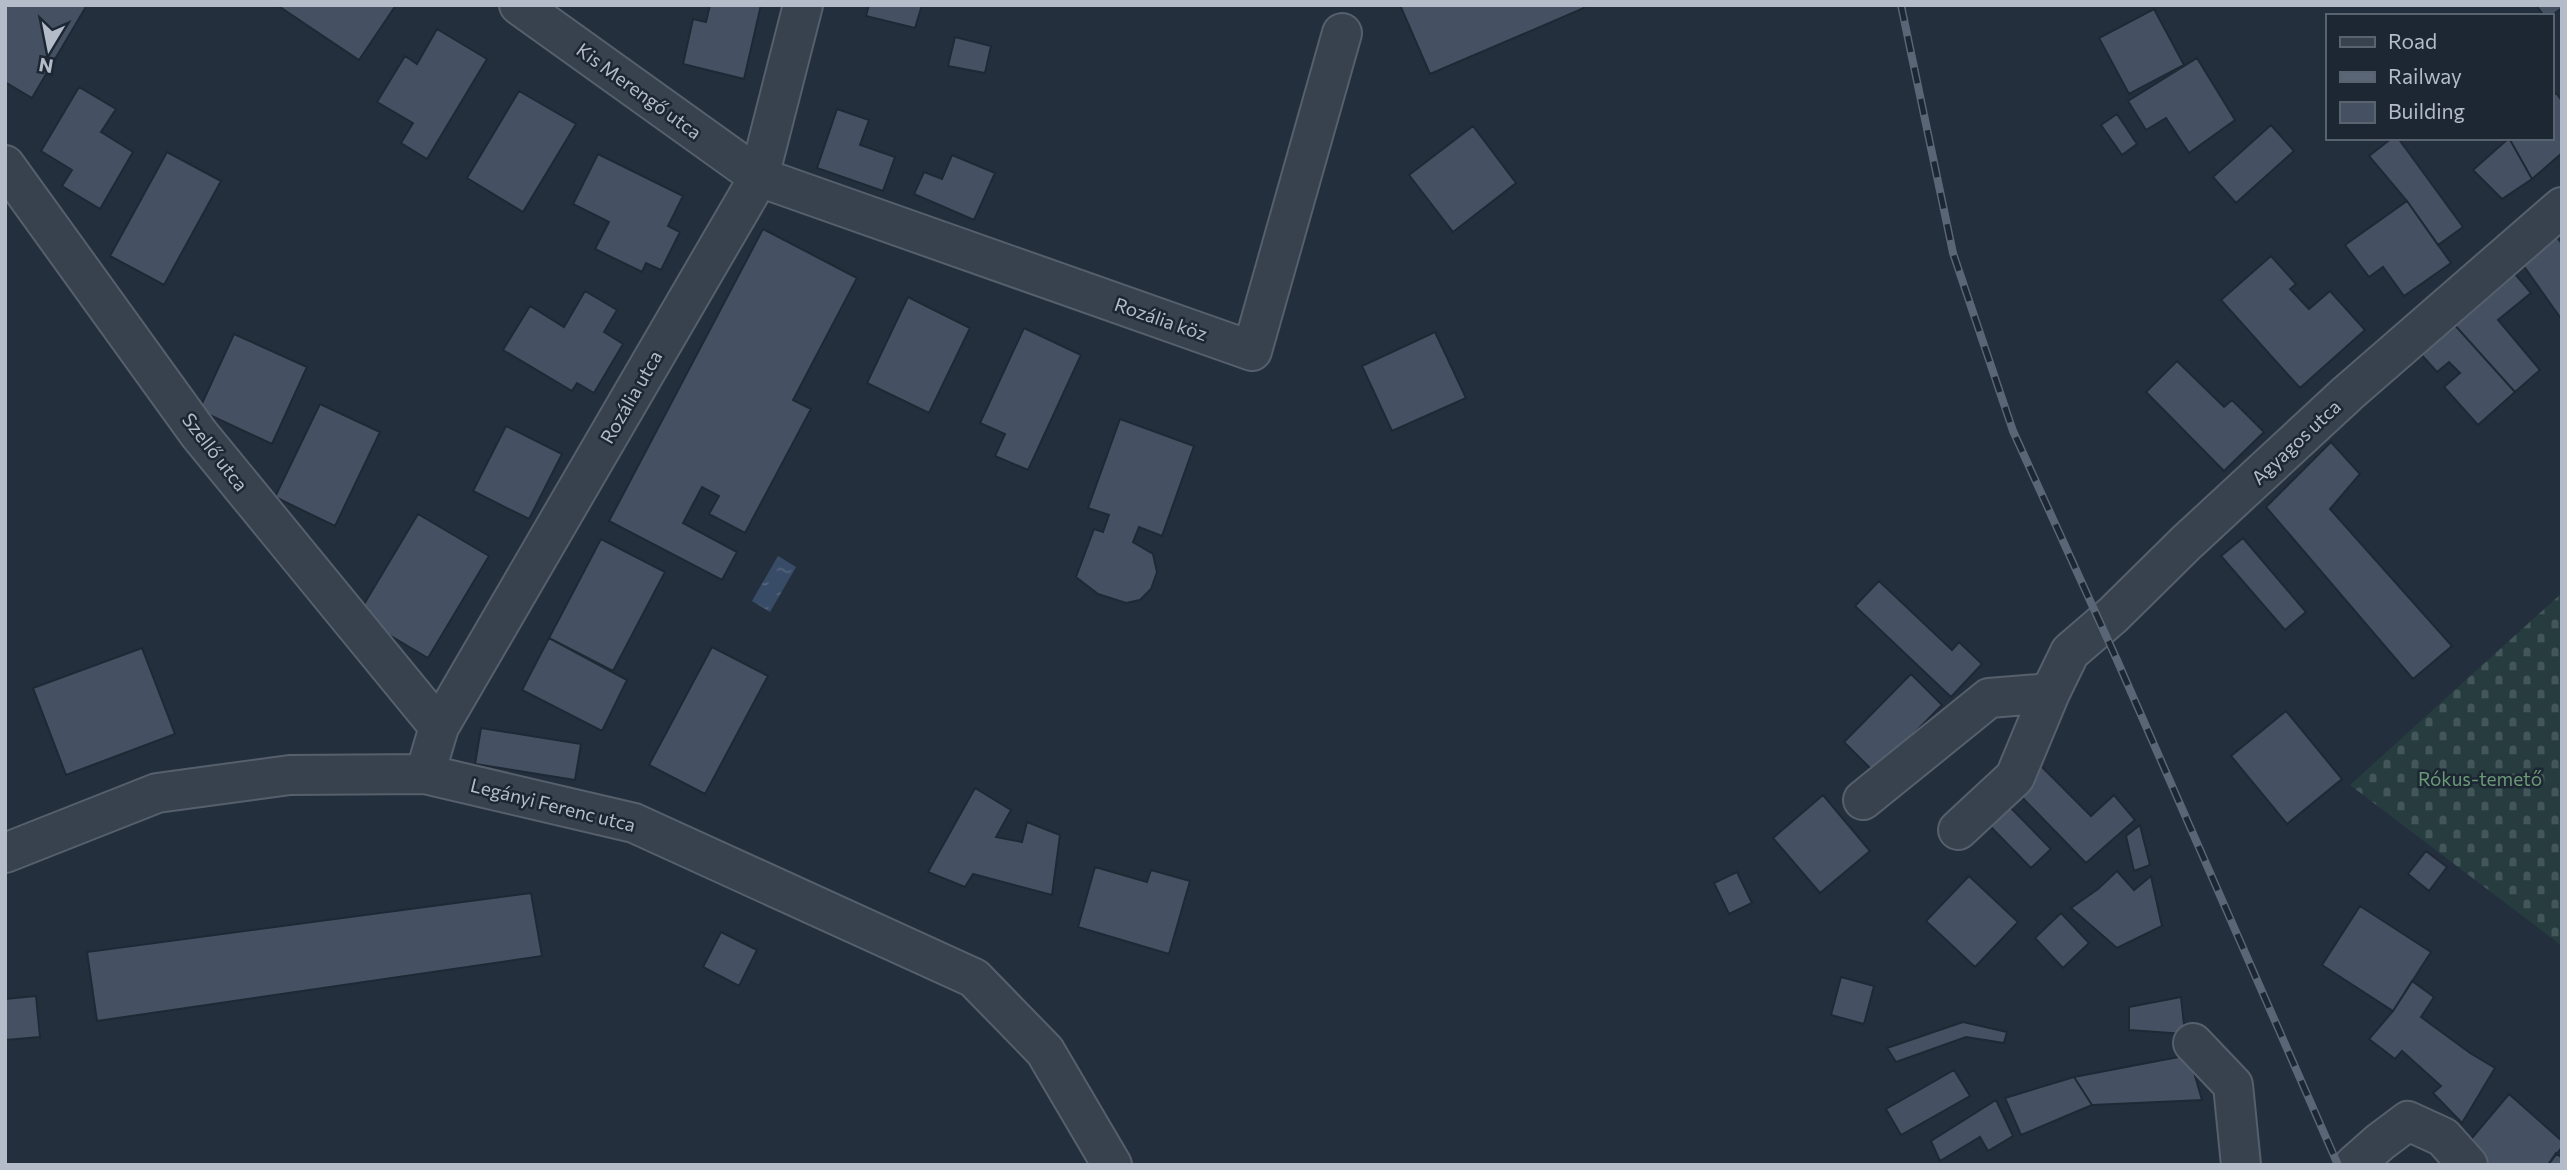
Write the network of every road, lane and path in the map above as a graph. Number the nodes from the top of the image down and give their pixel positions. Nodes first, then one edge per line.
1 (519, 5) edge
2 (803, 5) edge
3 (1342, 33) dead end
4 (5, 165) edge
5 (759, 177) junction
6 (2562, 207) edge
7 (2050, 693) junction
8 (439, 727) junction
9 (425, 774) junction
10 (1863, 800) dead end
11 (1958, 830) dead end
12 (5, 853) edge
13 (2193, 1043) dead end
14 (2357, 1162) edge
15 (1112, 1165) edge
16 (2241, 1165) edge
17 (2468, 1165) edge

1 - 5 street, Kis Merengő utca
2 - 5 street, Rozália utca
3 - 5 street, Rozália köz
4 - 8 street, Szellő utca
5 - 8 street, Rozália utca
6 - 7 street, Agyagos utca
7 - 10 street
7 - 11 street, Agyagos utca
8 - 9 street, Rozália utca
9 - 12 street, Legányi Ferenc utca
9 - 15 street, Legányi Ferenc utca
13 - 16 street
14 - 17 street

